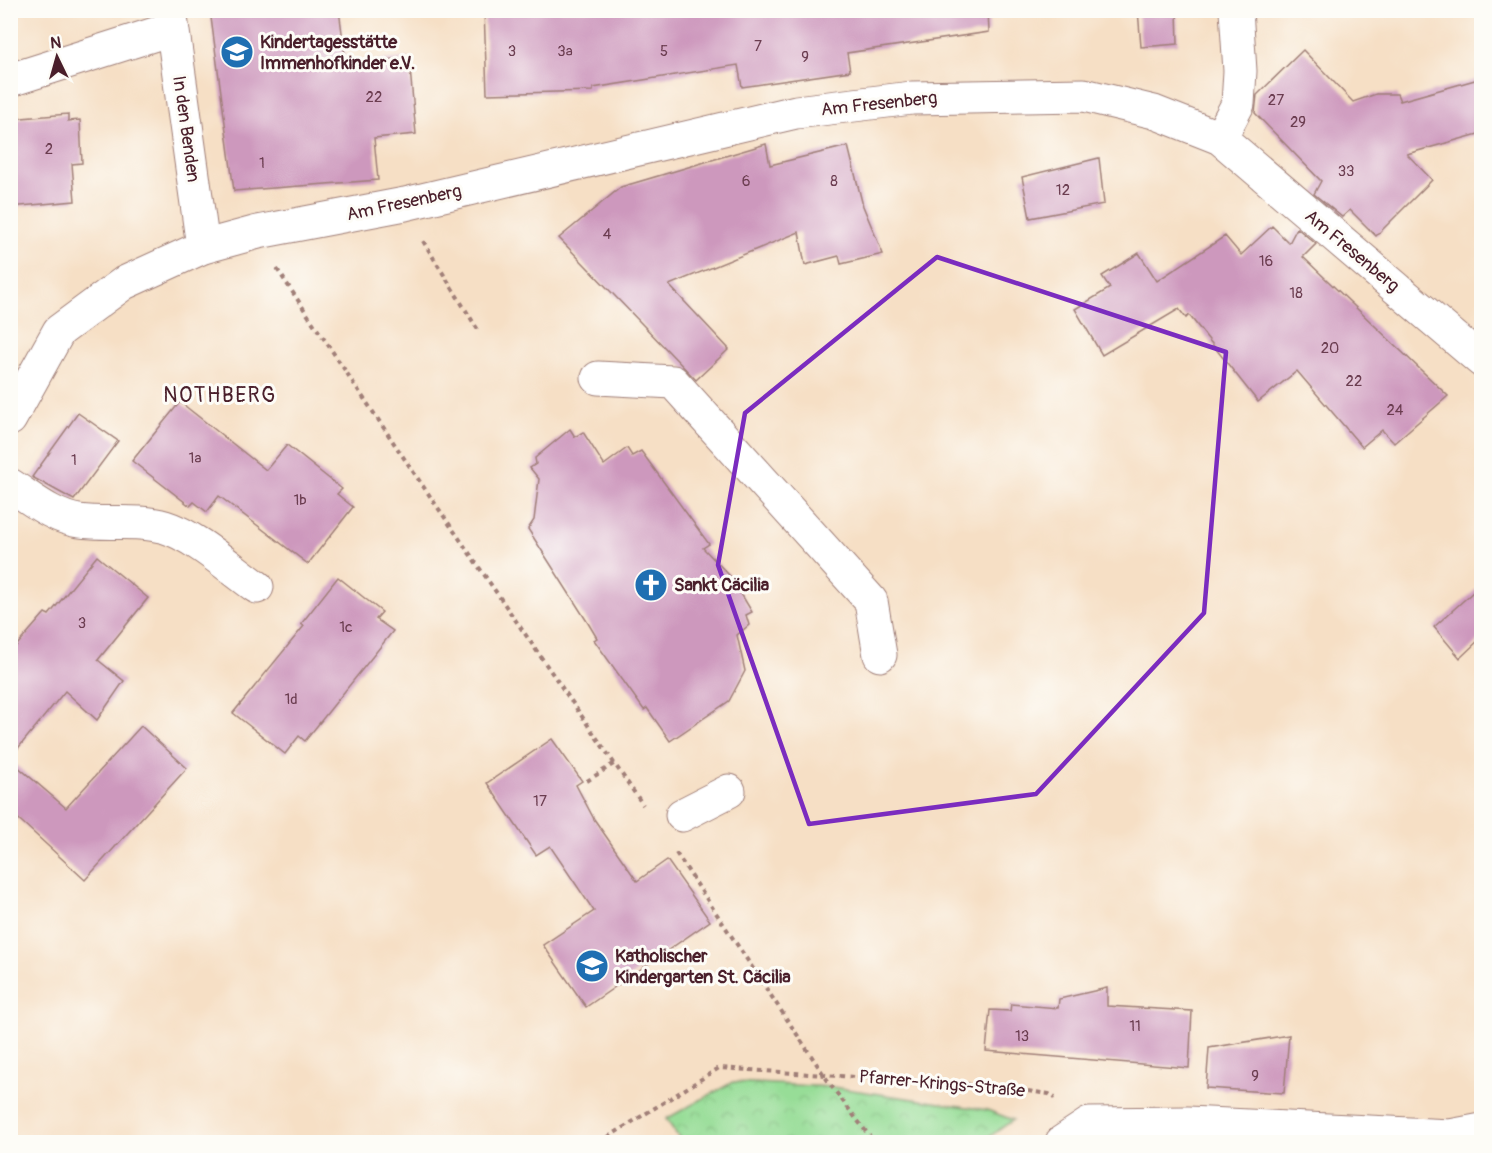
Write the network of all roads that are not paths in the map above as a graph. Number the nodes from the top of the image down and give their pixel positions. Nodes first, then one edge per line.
1 (1236, 10) edge
2 (171, 20) edge
3 (10, 80) edge
4 (1220, 138) junction
5 (203, 247) junction
6 (1482, 361) edge
7 (598, 378) dead end
8 (10, 419) edge
9 (10, 485) edge
10 (256, 587) dead end
11 (880, 656) dead end
12 (729, 791) dead end
13 (670, 821) road end
14 (1482, 1131) edge
15 (1189, 1133) edge
16 (1062, 1143) edge

1 - 4 street
2 - 3 street
2 - 5 street, In den Benden
4 - 5 street, Am Fresenberg
4 - 6 street, Am Fresenberg
5 - 8 street, Am Fresenberg
7 - 11 street
9 - 10 street
12 - 13 street
14 - 15 street
15 - 16 street

